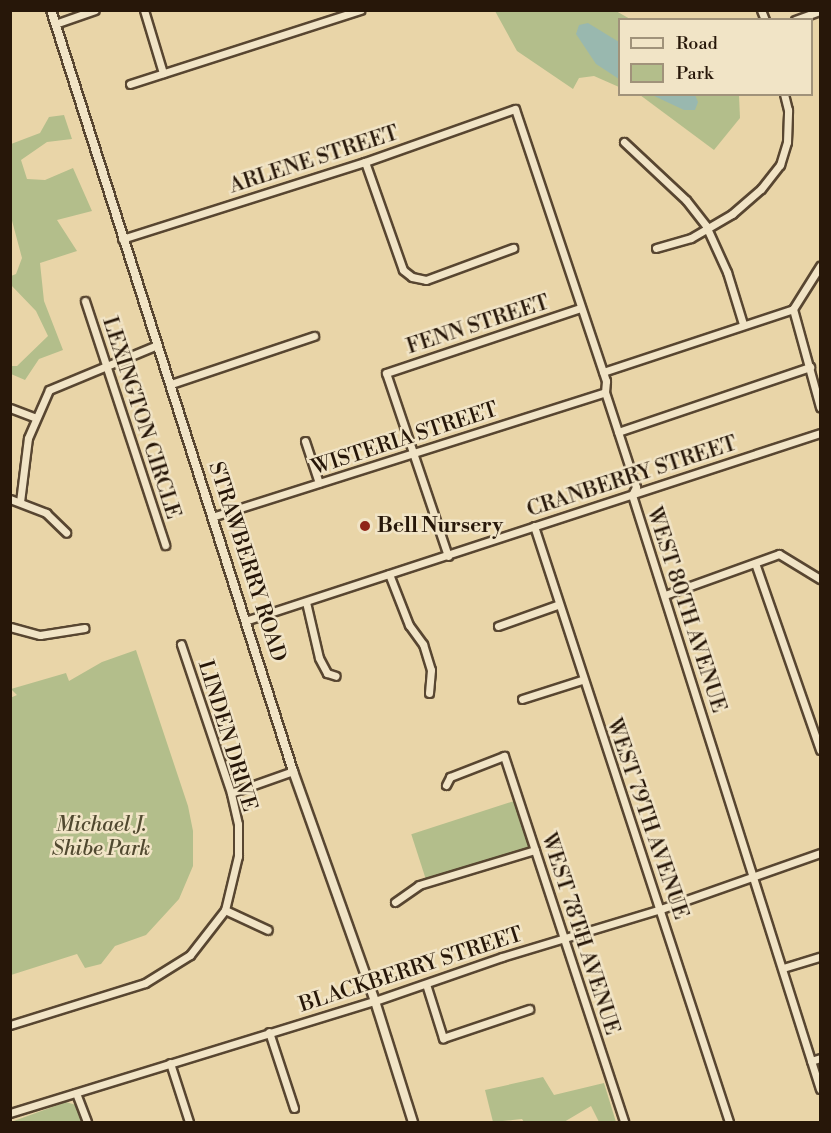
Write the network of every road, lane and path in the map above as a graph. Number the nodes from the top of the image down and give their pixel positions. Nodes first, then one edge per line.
1 (51, 10) edge
2 (95, 10) edge
3 (144, 10) edge
4 (360, 10) edge
5 (820, 11) edge
6 (344, 13) edge
7 (801, 18) edge
8 (56, 24) junction
9 (163, 73) junction
10 (130, 84) dead end
11 (784, 96) edge
12 (514, 109) joint
13 (624, 142) dead end
14 (365, 162) junction
15 (706, 226) junction
16 (122, 239) junction
17 (656, 248) dead end
18 (513, 249) dead end
19 (820, 266) edge
20 (85, 301) dead end
21 (580, 308) junction
22 (793, 309) junction
23 (743, 324) junction
24 (314, 336) dead end
25 (157, 345) junction
26 (106, 367) junction
27 (810, 367) junction
28 (603, 372) junction
29 (171, 384) junction
30 (604, 392) junction
31 (820, 407) edge
32 (10, 408) edge
33 (34, 417) junction
34 (618, 432) junction
35 (820, 433) edge
36 (305, 441) dead end
37 (414, 454) junction
38 (319, 483) junction
39 (632, 495) junction
40 (10, 499) edge
41 (20, 502) junction
42 (214, 516) junction
43 (534, 526) junction
44 (66, 532) dead end
45 (165, 545) dead end
46 (448, 556) junction
47 (755, 563) junction
48 (389, 574) junction
49 (820, 579) edge
50 (665, 595) junction
51 (306, 602) junction
52 (557, 605) junction
53 (248, 620) junction
54 (498, 626) dead end
55 (10, 627) edge
56 (84, 628) dead end
57 (181, 644) dead end
58 (336, 676) dead end
59 (582, 680) junction
60 (429, 693) dead end
61 (522, 699) dead end
62 (820, 750) edge
63 (293, 771) junction
64 (446, 785) dead end
65 (231, 793) junction
66 (535, 850) junction
67 (820, 853) edge
68 (753, 876) junction
69 (395, 902) dead end
70 (661, 909) junction
71 (225, 910) junction
72 (268, 930) dead end
73 (564, 939) junction
74 (820, 957) edge
75 (783, 968) junction
76 (426, 984) junction
77 (375, 1001) junction
78 (529, 1009) dead end
79 (10, 1025) edge
80 (269, 1032) junction
81 (820, 1058) edge
82 (812, 1061) junction
83 (170, 1063) junction
84 (820, 1089) edge
85 (76, 1092) junction
86 (294, 1108) dead end
87 (10, 1113) edge
88 (87, 1122) edge
89 (189, 1122) edge
90 (412, 1122) edge
91 (624, 1122) edge
92 (729, 1122) edge

1 - 8 street, STRAWBERRY ROAD
2 - 8 street
3 - 9 street
4 - 6 street
5 - 7 street
6 - 9 street
8 - 16 street, STRAWBERRY ROAD
9 - 10 street
11 - 15 street
12 - 14 street, ARLENE STREET
12 - 21 street, WEST 80TH AVENUE
13 - 15 street
14 - 16 street, ARLENE STREET
14 - 18 street
15 - 17 street
15 - 23 street
16 - 25 street, STRAWBERRY ROAD
19 - 22 street
20 - 26 street, LEXINGTON CIRCLE
21 - 28 street, WEST 80TH AVENUE
21 - 37 street, FENN STREET
22 - 23 street
22 - 27 street
23 - 28 street
24 - 29 street
25 - 26 street
25 - 29 street, STRAWBERRY ROAD
26 - 33 street
26 - 45 street, LEXINGTON CIRCLE
27 - 31 street
27 - 34 street
28 - 30 street, WEST 80TH AVENUE
29 - 42 street, STRAWBERRY ROAD
30 - 34 street, WEST 80TH AVENUE
30 - 37 street, WISTERIA STREET
32 - 33 street
33 - 41 street
34 - 39 street, WEST 80TH AVENUE
35 - 39 street, CRANBERRY STREET
36 - 38 street
37 - 38 street, WISTERIA STREET
37 - 46 street
38 - 42 street, WISTERIA STREET
39 - 43 street, CRANBERRY STREET
39 - 50 street, WEST 80TH AVENUE
40 - 41 street
41 - 44 street
42 - 53 street, STRAWBERRY ROAD
43 - 46 street, CRANBERRY STREET
43 - 52 street, WEST 79TH AVENUE
46 - 48 street, CRANBERRY STREET
47 - 49 street
47 - 50 street
47 - 62 street
48 - 51 street, CRANBERRY STREET
48 - 60 street
50 - 68 street, WEST 80TH AVENUE
51 - 53 street, CRANBERRY STREET
51 - 58 street
52 - 54 street
52 - 59 street, WEST 79TH AVENUE
53 - 63 street, STRAWBERRY ROAD
55 - 56 street
57 - 65 street, LINDEN DRIVE
59 - 61 street
59 - 70 street, WEST 79TH AVENUE
63 - 65 street
63 - 77 street, STRAWBERRY ROAD
64 - 66 street, WEST 78TH AVENUE
65 - 71 street, LINDEN DRIVE
66 - 69 street
66 - 73 street, WEST 78TH AVENUE
67 - 68 street, BLACKBERRY STREET
68 - 70 street, BLACKBERRY STREET
68 - 75 street, WEST 80TH AVENUE
70 - 73 street, BLACKBERRY STREET
70 - 92 street, WEST 79TH AVENUE
71 - 72 street
71 - 79 street, LINDEN DRIVE
73 - 76 street, BLACKBERRY STREET
73 - 91 street, WEST 78TH AVENUE
74 - 75 street
75 - 82 street, WEST 80TH AVENUE
76 - 77 street, BLACKBERRY STREET
76 - 78 street
77 - 80 street, BLACKBERRY STREET
77 - 90 street, STRAWBERRY ROAD
80 - 83 street, BLACKBERRY STREET
80 - 86 street
81 - 82 street
82 - 84 street, WEST 80TH AVENUE
83 - 85 street, BLACKBERRY STREET
83 - 89 street
85 - 87 street, BLACKBERRY STREET
85 - 88 street

